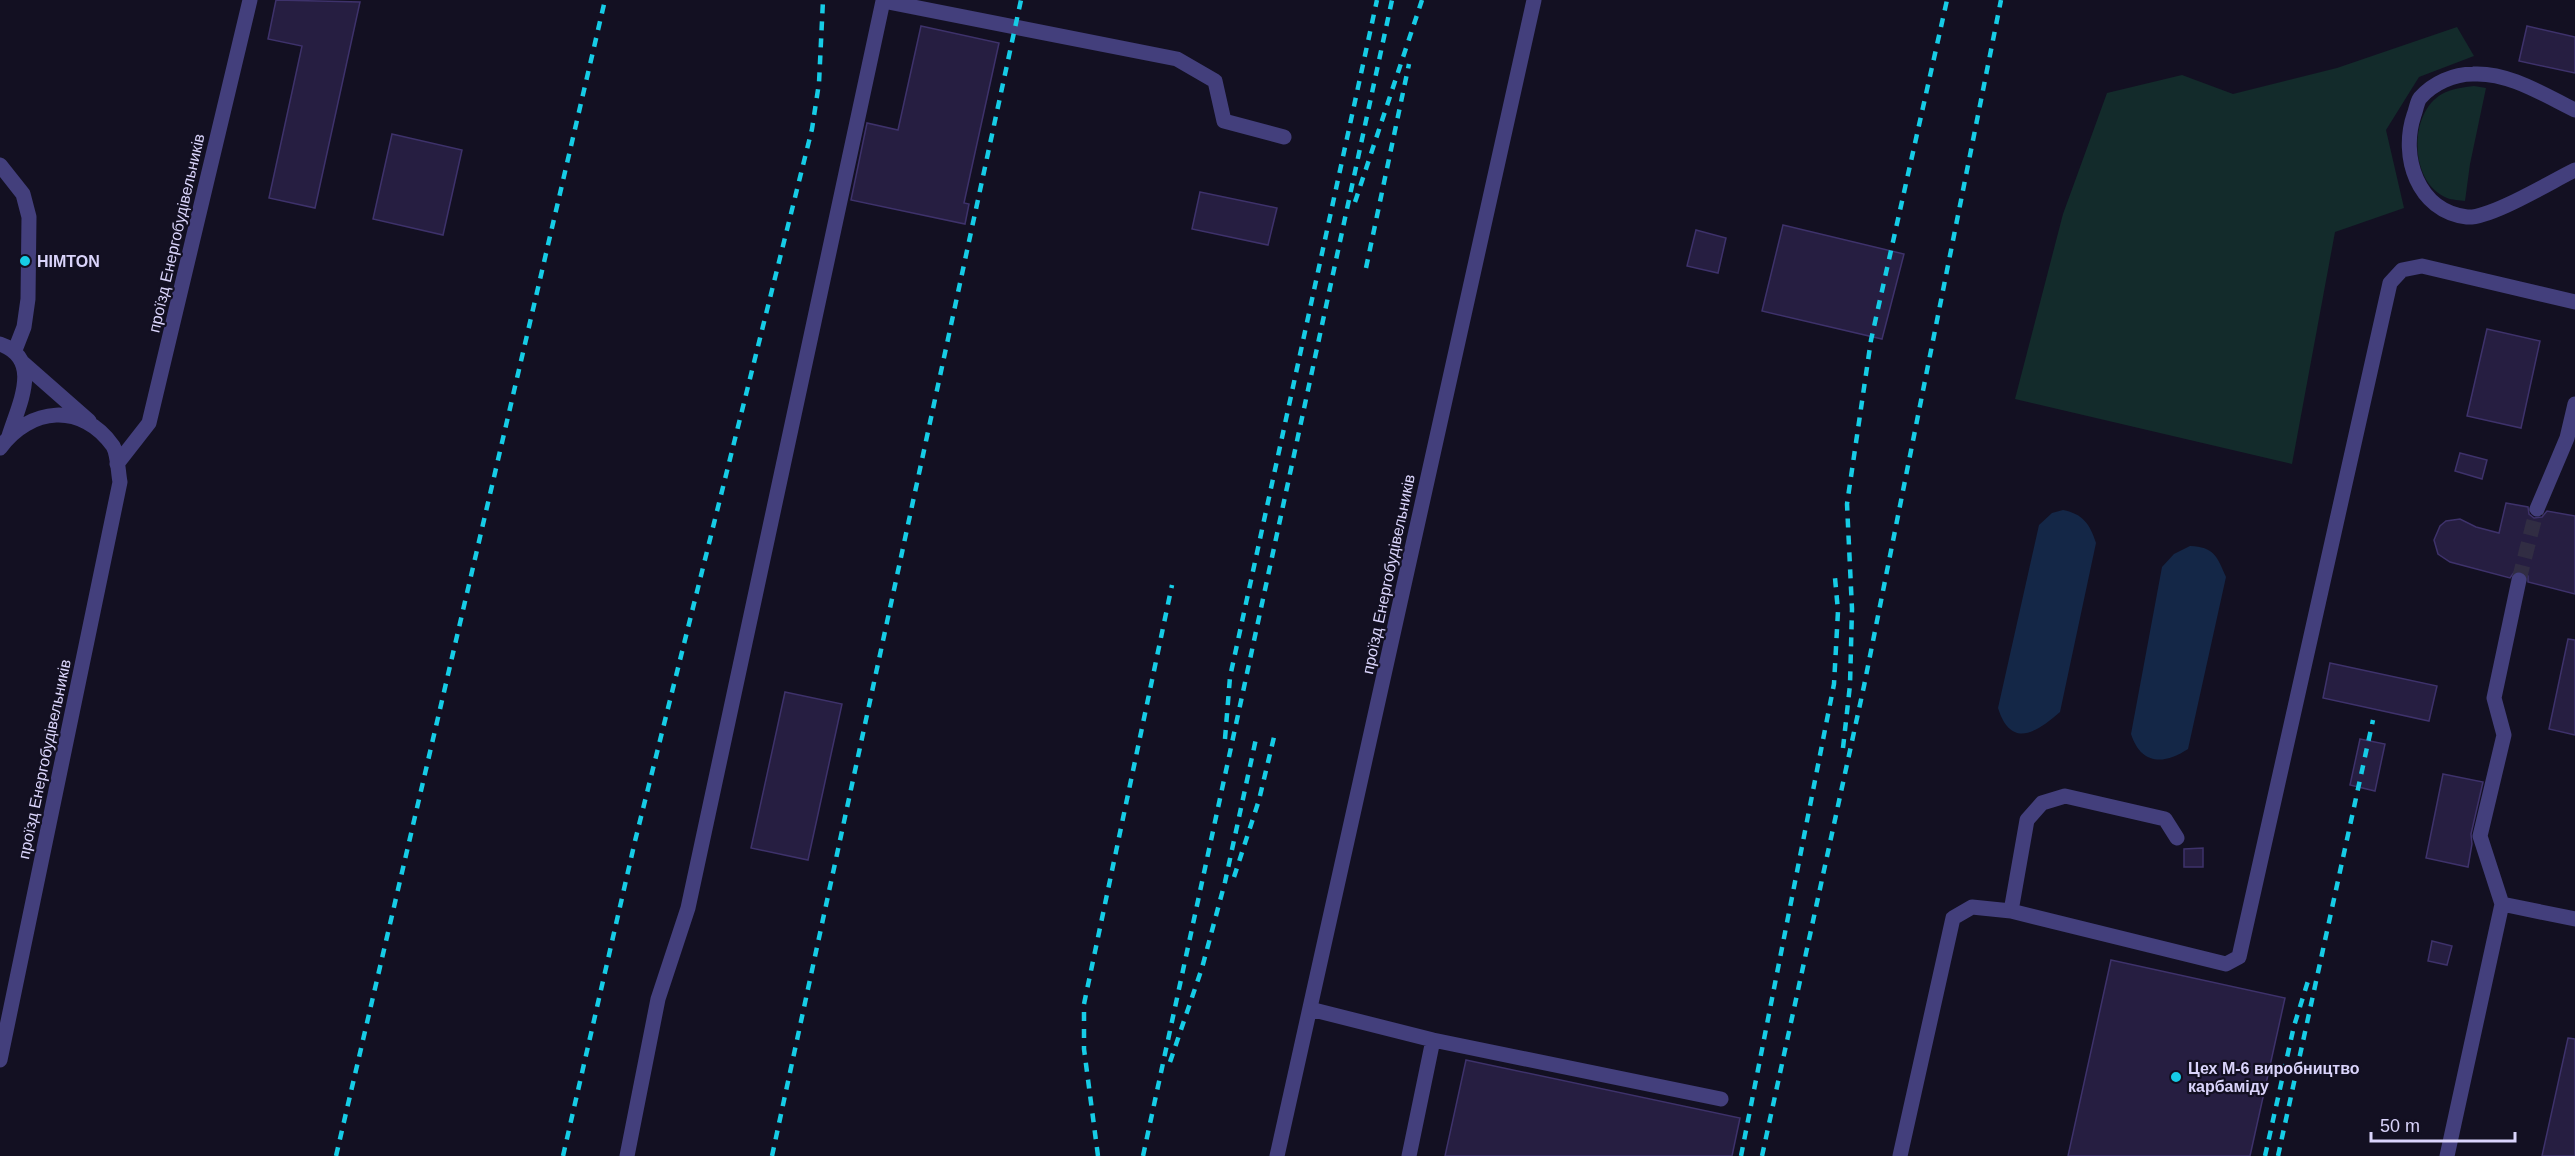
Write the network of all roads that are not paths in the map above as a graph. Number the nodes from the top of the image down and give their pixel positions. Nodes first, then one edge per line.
1 (250, 0) edge
2 (1533, 0) edge
3 (2575, 110) edge
4 (1284, 137) dead end
5 (0, 165) edge
6 (2575, 170) edge
7 (2575, 302) edge
8 (7, 347) edge
9 (23, 363) junction
10 (2575, 404) edge
11 (93, 425) junction
12 (5, 442) edge
13 (117, 464) junction
14 (2536, 509) tunnel mouth
15 (2519, 580) tunnel mouth
16 (2177, 838) dead end
17 (2502, 904) junction
18 (2011, 911) junction
19 (2575, 919) edge
20 (1310, 1009) junction
21 (1433, 1040) junction
22 (0, 1060) edge
23 (1721, 1099) dead end
24 (627, 1156) edge
25 (1277, 1156) edge
26 (1409, 1156) edge
27 (1900, 1156) edge
28 (2447, 1156) edge

1 - 13 street, проїзд Енергобудівельників
2 - 20 street, проїзд Енергобудівельників
3 - 6 street
4 - 24 street
5 - 8 street
7 - 18 street
8 - 9 street, проїзд Енергобудівельників
9 - 11 street, проїзд Енергобудівельників
9 - 12 street
10 - 14 street
11 - 12 street
11 - 13 street, проїзд Енергобудівельників
13 - 22 street, проїзд Енергобудівельників
15 - 17 street
16 - 18 street
17 - 19 street
17 - 28 street
18 - 27 street
20 - 21 street
20 - 25 street, проїзд Енергобудівельників
21 - 23 street
21 - 26 street

